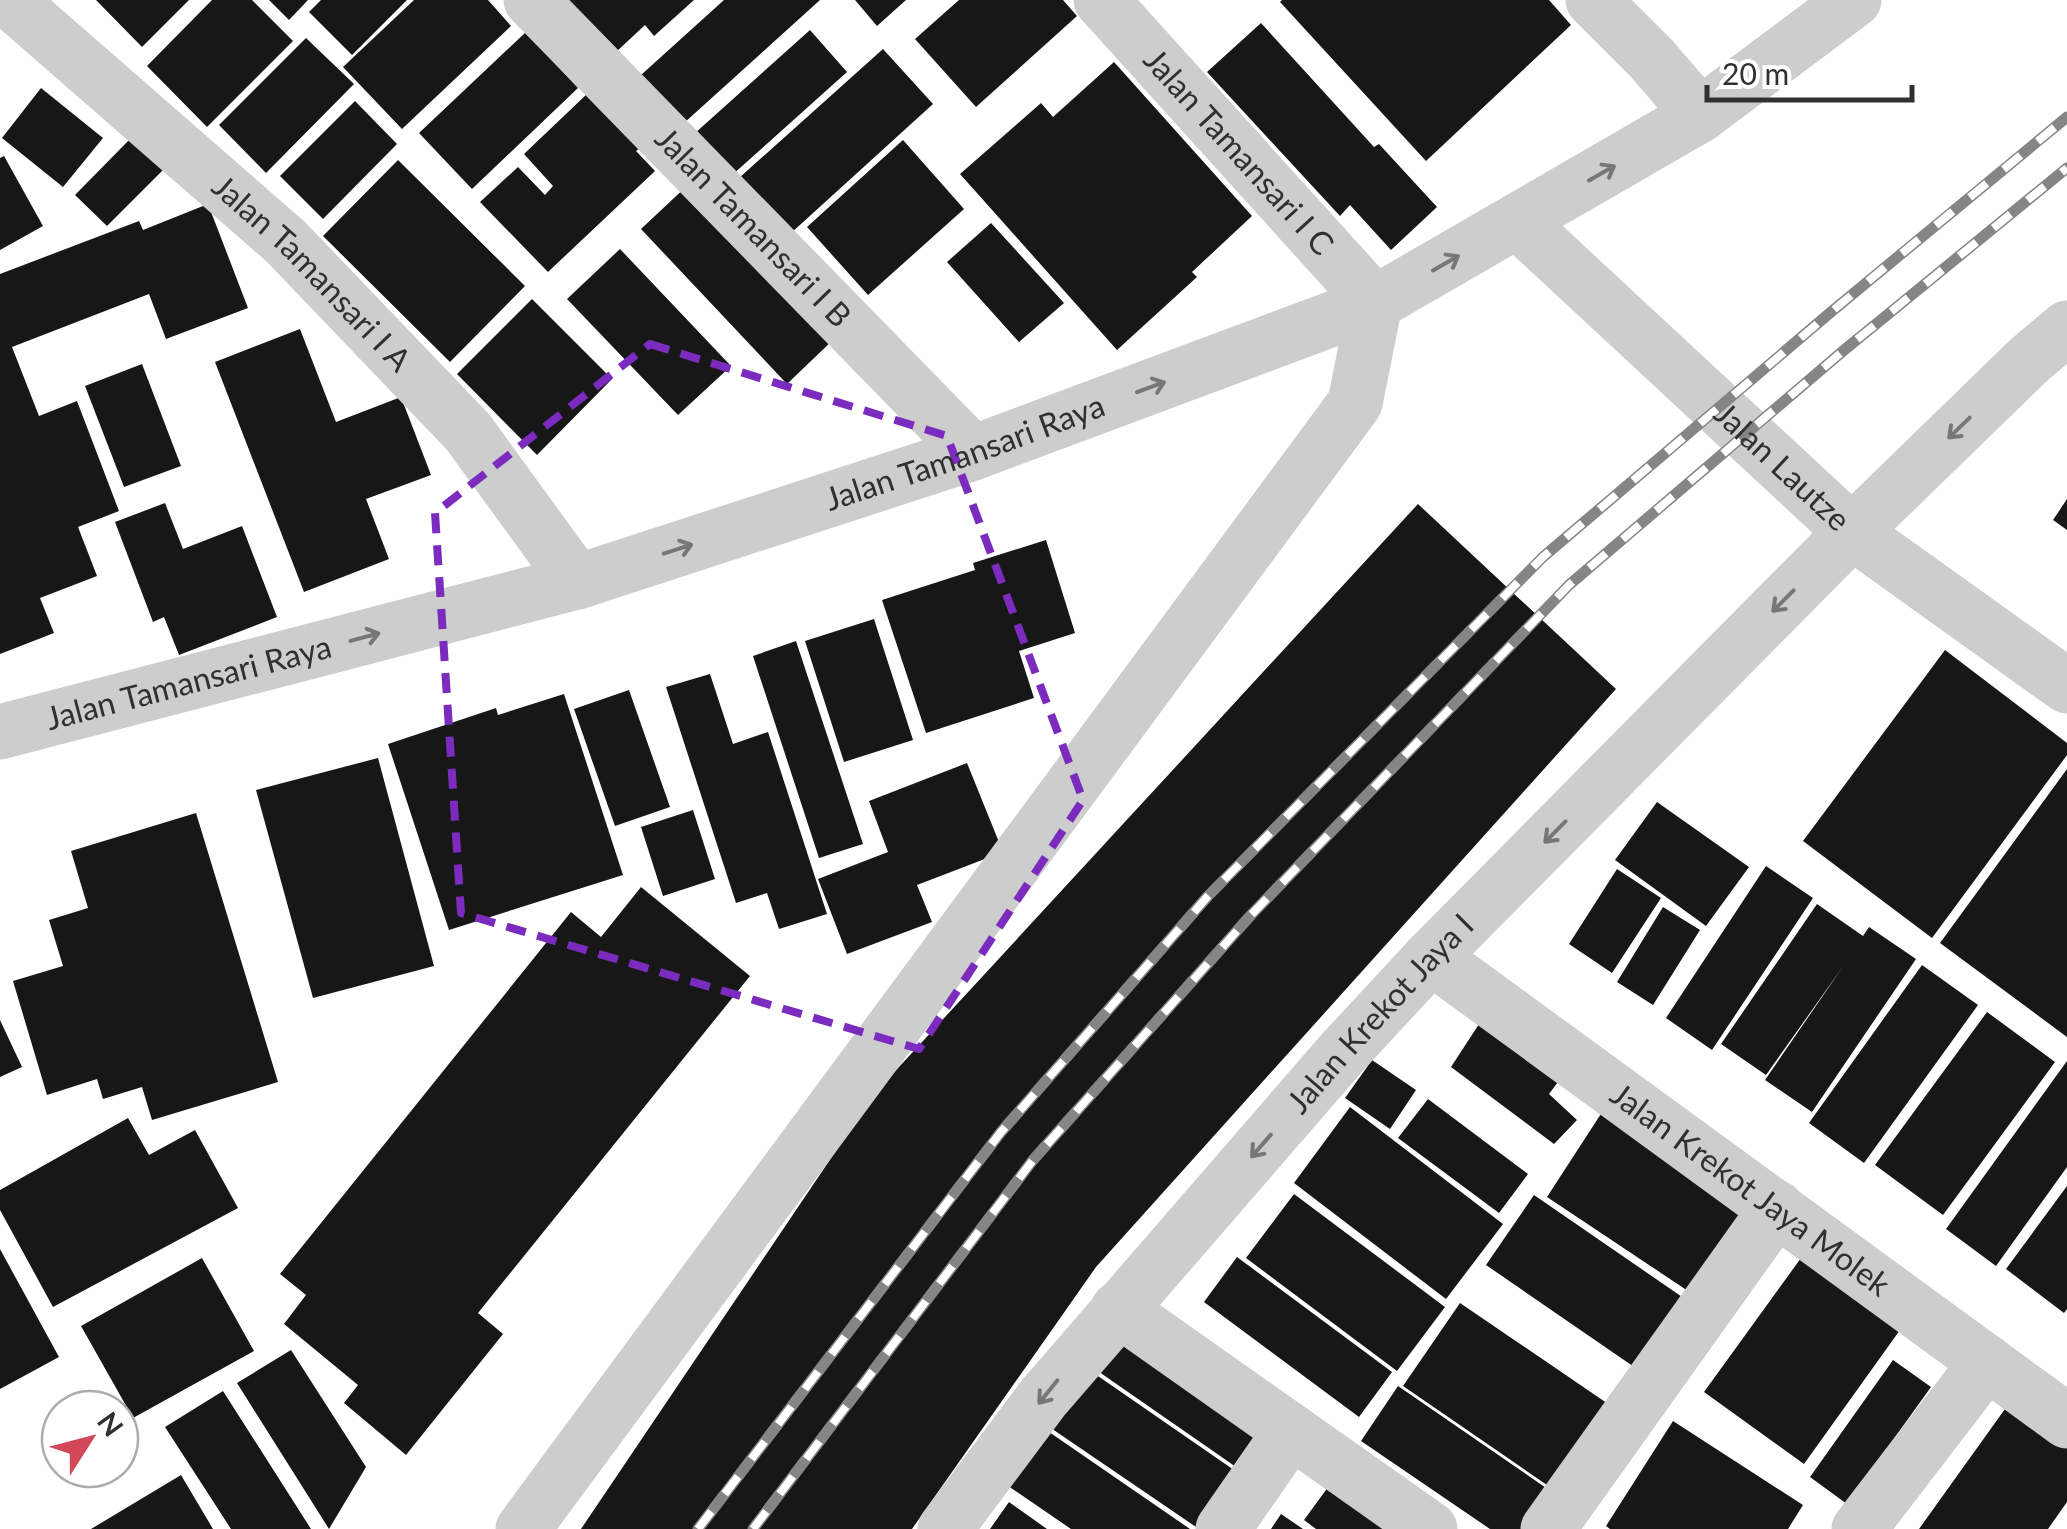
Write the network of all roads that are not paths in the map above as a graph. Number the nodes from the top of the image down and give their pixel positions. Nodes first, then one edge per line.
1 (10, 0) edge
2 (531, 0) edge
3 (1100, 0) edge
4 (1593, 0) edge
5 (1854, 0) edge
6 (1700, 115) junction
7 (1518, 222) junction
8 (1375, 303) junction
9 (2067, 328) edge
10 (973, 453) junction
11 (1852, 532) junction
12 (578, 582) junction
13 (2067, 686) edge
14 (0, 732) edge
15 (1432, 958) junction
16 (1777, 1208) junction
17 (1118, 1309) junction
18 (1987, 1362) junction
19 (2067, 1420) edge
20 (1291, 1432) junction
21 (523, 1529) edge
22 (945, 1529) edge
23 (1223, 1529) edge
24 (1430, 1529) edge
25 (1548, 1529) edge
26 (1860, 1529) edge

1 - 12 street, Jalan Tamansari I A
2 - 10 street, Jalan Tamansari I B
3 - 8 street, Jalan Tamansari I C
4 - 6 street
5 - 6 street, Jalan Tamansari Raya
7 -> 6 street, Jalan Tamansari Raya
8 -> 7 street, Jalan Tamansari Raya
7 - 11 street, Jalan Lautze
10 -> 8 street, Jalan Tamansari Raya
8 - 21 street
9 -> 11 street, Jalan Krekot Jaya I
12 -> 10 street, Jalan Tamansari Raya
11 - 13 street, Jalan Lautze
11 -> 15 street, Jalan Krekot Jaya I
14 -> 12 street, Jalan Tamansari Raya
15 - 16 street, Jalan Krekot Jaya Molek
15 -> 17 street, Jalan Krekot Jaya I
16 - 18 street, Jalan Krekot Jaya Molek
16 - 25 street
17 - 20 street
17 -> 22 street, Jalan Krekot Jaya I
18 - 19 street, Jalan Krekot Jaya Molek
18 - 26 street
20 - 23 street
20 - 24 street

